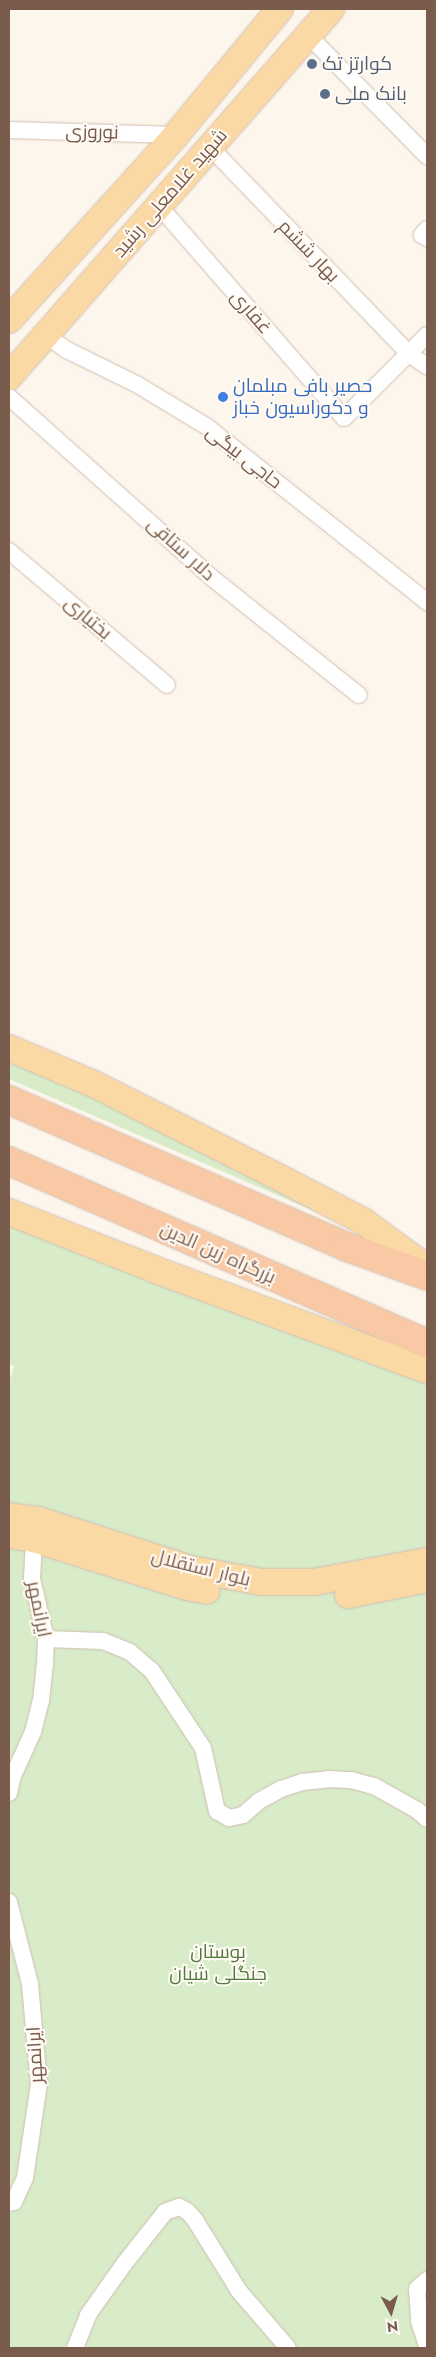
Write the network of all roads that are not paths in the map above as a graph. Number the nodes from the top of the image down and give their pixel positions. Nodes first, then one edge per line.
1 (280, 9) edge
2 (331, 9) edge
3 (308, 35) junction
4 (9, 130) edge
5 (176, 135) junction
6 (210, 147) junction
7 (427, 156) edge
8 (159, 206) junction
9 (427, 230) edge
10 (427, 238) edge
11 (11, 315) edge
12 (46, 335) junction
13 (427, 335) edge
14 (409, 354) junction
15 (427, 366) edge
16 (9, 377) edge
17 (9, 397) edge
18 (9, 551) edge
19 (427, 602) edge
20 (167, 685) dead end
21 (358, 695) dead end
22 (9, 1048) edge
23 (9, 1100) edge
24 (9, 1161) edge
25 (9, 1212) edge
26 (427, 1268) edge
27 (427, 1276) edge
28 (427, 1344) edge
29 (427, 1370) edge
30 (9, 1516) edge
31 (9, 1535) edge
32 (34, 1539) junction
33 (427, 1561) edge
34 (427, 1579) edge
35 (46, 1639) junction
36 (9, 1793) edge
37 (427, 1819) edge
38 (9, 1902) edge
39 (9, 2203) edge
40 (427, 2280) edge
41 (427, 2345) edge
42 (75, 2348) edge
43 (288, 2348) edge

1 - 5 main road, شهید غلامعلی رشید
2 - 3 main road, شهید غلامعلی رشید
3 - 6 main road, شهید غلامعلی رشید
3 - 7 street
4 - 5 street, نوروزی
5 - 11 main road, شهید غلامعلی رشید
6 - 8 main road, شهید غلامعلی رشید
6 - 14 street, بهار ششم
8 - 12 main road, شهید غلامعلی رشید
8 - 14 street, غفاری
9 - 10 street
12 - 16 main road, شهید غلامعلی رشید
12 - 19 street, حاجی بیگی
13 - 14 street
14 - 15 street, بهار ششم
17 - 21 street, دلار ستاقی
18 - 20 street, بختیاری
22 - 26 main road
23 - 27 highway
24 - 28 highway, بزرگراه زین الدین
25 - 29 main road
30 - 33 main road, بلوار استقلال
31 - 32 main road, بلوار استقلال
32 - 34 main road, بلوار استقلال
32 - 35 street, ایرانمهر
35 - 36 street, ایرانمهر
35 - 37 street
38 - 39 street, ایرانمهر
40 - 41 street
42 - 43 street

